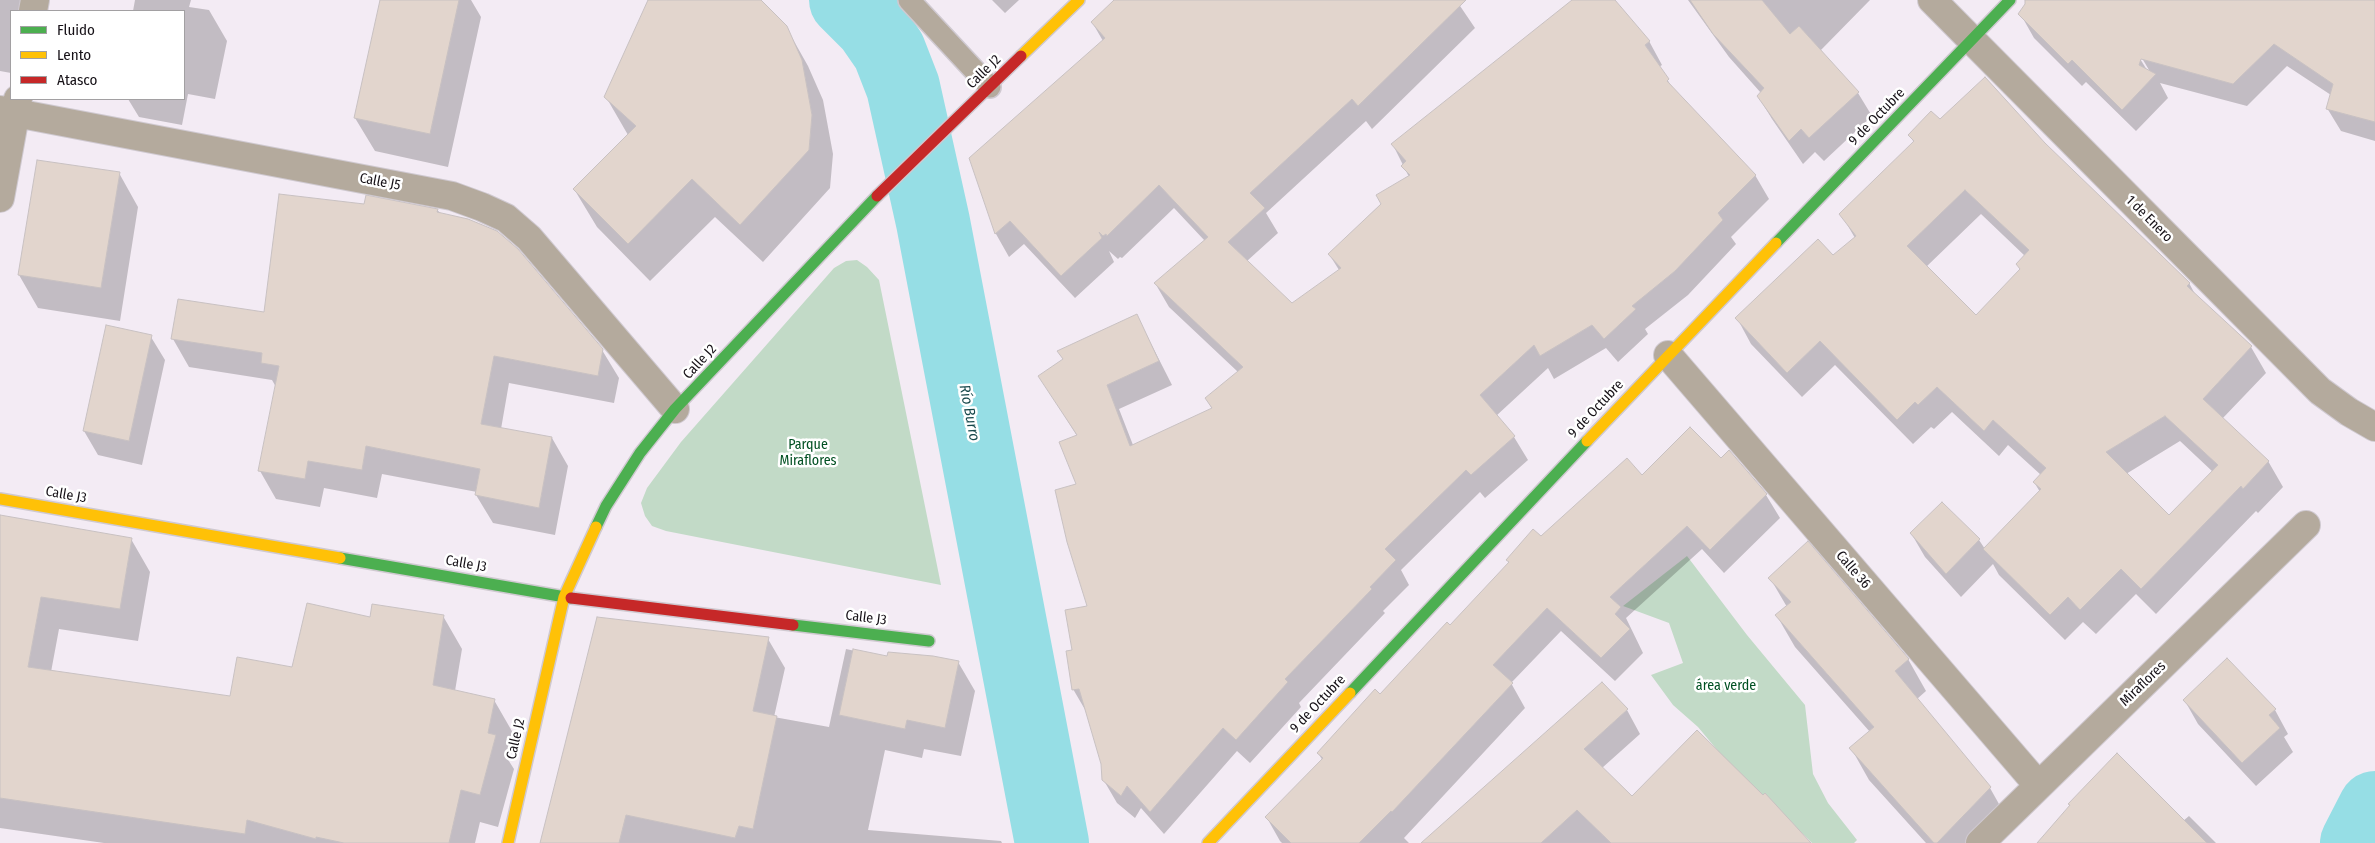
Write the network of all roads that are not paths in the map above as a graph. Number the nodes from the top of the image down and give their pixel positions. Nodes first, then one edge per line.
1 (909, 0) edge
2 (1078, 0) edge
3 (1932, 0) edge
4 (2010, 0) edge
5 (1972, 40) junction
6 (990, 87) junction
7 (11, 107) edge
8 (0, 198) edge
9 (1668, 355) junction
10 (675, 409) junction
11 (2375, 427) edge
12 (0, 499) edge
13 (2306, 525) dead end
14 (564, 597) junction
15 (929, 641) dead end
16 (2038, 785) junction
17 (508, 843) edge
18 (1208, 843) edge
19 (1980, 843) edge

1 - 6 lane
2 - 6 street, Calle J2
3 - 5 street, 1 de Enero
4 - 5 street, 9 de Octubre
5 - 9 street, 9 de Octubre
5 - 11 street, 1 de Enero
6 - 10 street, Calle J2
7 - 8 street
7 - 10 street, Calle J5
9 - 16 street, Calle 36
9 - 18 street, 9 de Octubre
10 - 14 street, Calle J2
12 - 14 street, Calle J3
13 - 16 street, Miraflores
14 - 15 street, Calle J3
14 - 17 street, Calle J2
16 - 19 street, Miraflores

